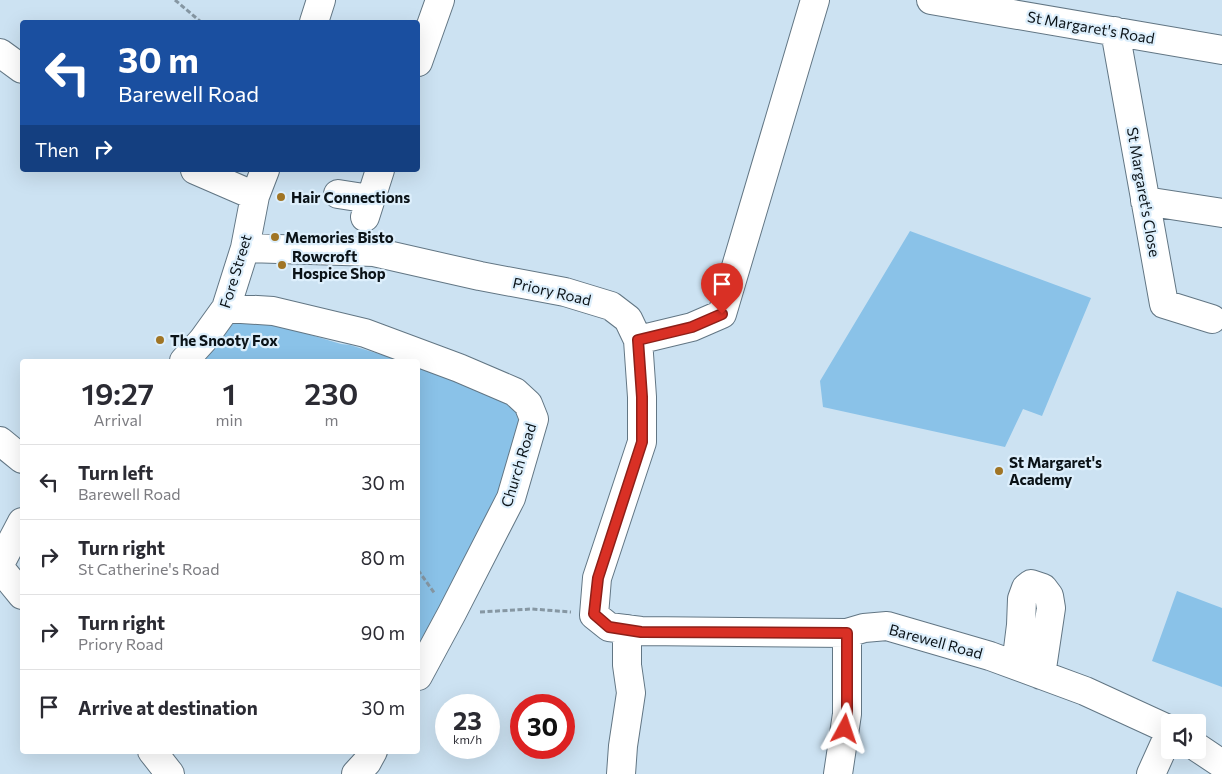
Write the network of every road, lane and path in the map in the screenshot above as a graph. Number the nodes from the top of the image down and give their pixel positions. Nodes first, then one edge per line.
1 (176, 0) edge
2 (321, 0) edge
3 (440, 0) edge
4 (815, 0) edge
5 (931, 0) edge
6 (199, 20) edge
7 (315, 20) edge
8 (1115, 31) junction
9 (1222, 50) edge
10 (0, 53) edge
11 (420, 56) edge
12 (20, 68) edge
13 (200, 172) edge
14 (264, 172) edge
15 (379, 172) edge
16 (338, 194) dead end
17 (256, 196) junction
18 (1145, 201) junction
19 (1222, 214) edge
20 (245, 248) junction
21 (226, 308) junction
22 (1212, 319) dead end
23 (638, 340) junction
24 (186, 359) edge
25 (0, 441) edge
26 (20, 457) edge
27 (20, 526) edge
28 (0, 566) edge
29 (20, 592) edge
30 (452, 613) junction
31 (594, 614) junction
32 (627, 629) junction
33 (847, 633) junction
34 (420, 672) edge
35 (1161, 727) edge
36 (1161, 751) edge
37 (1206, 753) edge
38 (154, 754) edge
39 (371, 754) edge
40 (1222, 764) edge
41 (170, 774) edge
42 (356, 774) edge
43 (621, 774) edge
44 (838, 774) edge
45 (1151, 774) edge

1 - 6 path
2 - 7 street
3 - 11 street
4 - 23 street
5 - 8 street, St Margaret's Road
8 - 9 street, St Margaret's Road
8 - 18 street, St Margaret's Close
10 - 12 street
13 - 17 street
14 - 17 street, Fore Street
15 - 16 street
17 - 20 street, Fore Street
18 - 19 street
18 - 22 street, St Margaret's Close
20 - 21 street, Fore Street
20 - 23 street, Priory Road
21 - 24 street, Fore Street
21 - 30 street, Church Road
23 - 31 street
25 - 26 street
27 - 28 street
28 - 29 street
30 - 31 path
30 - 34 street, Church Road
31 - 32 street, Barewell Road
32 - 33 street, Barewell Road
32 - 43 street
33 - 35 street, Barewell Road
33 - 44 street
36 - 45 street
37 - 40 street
38 - 41 street
39 - 42 street

